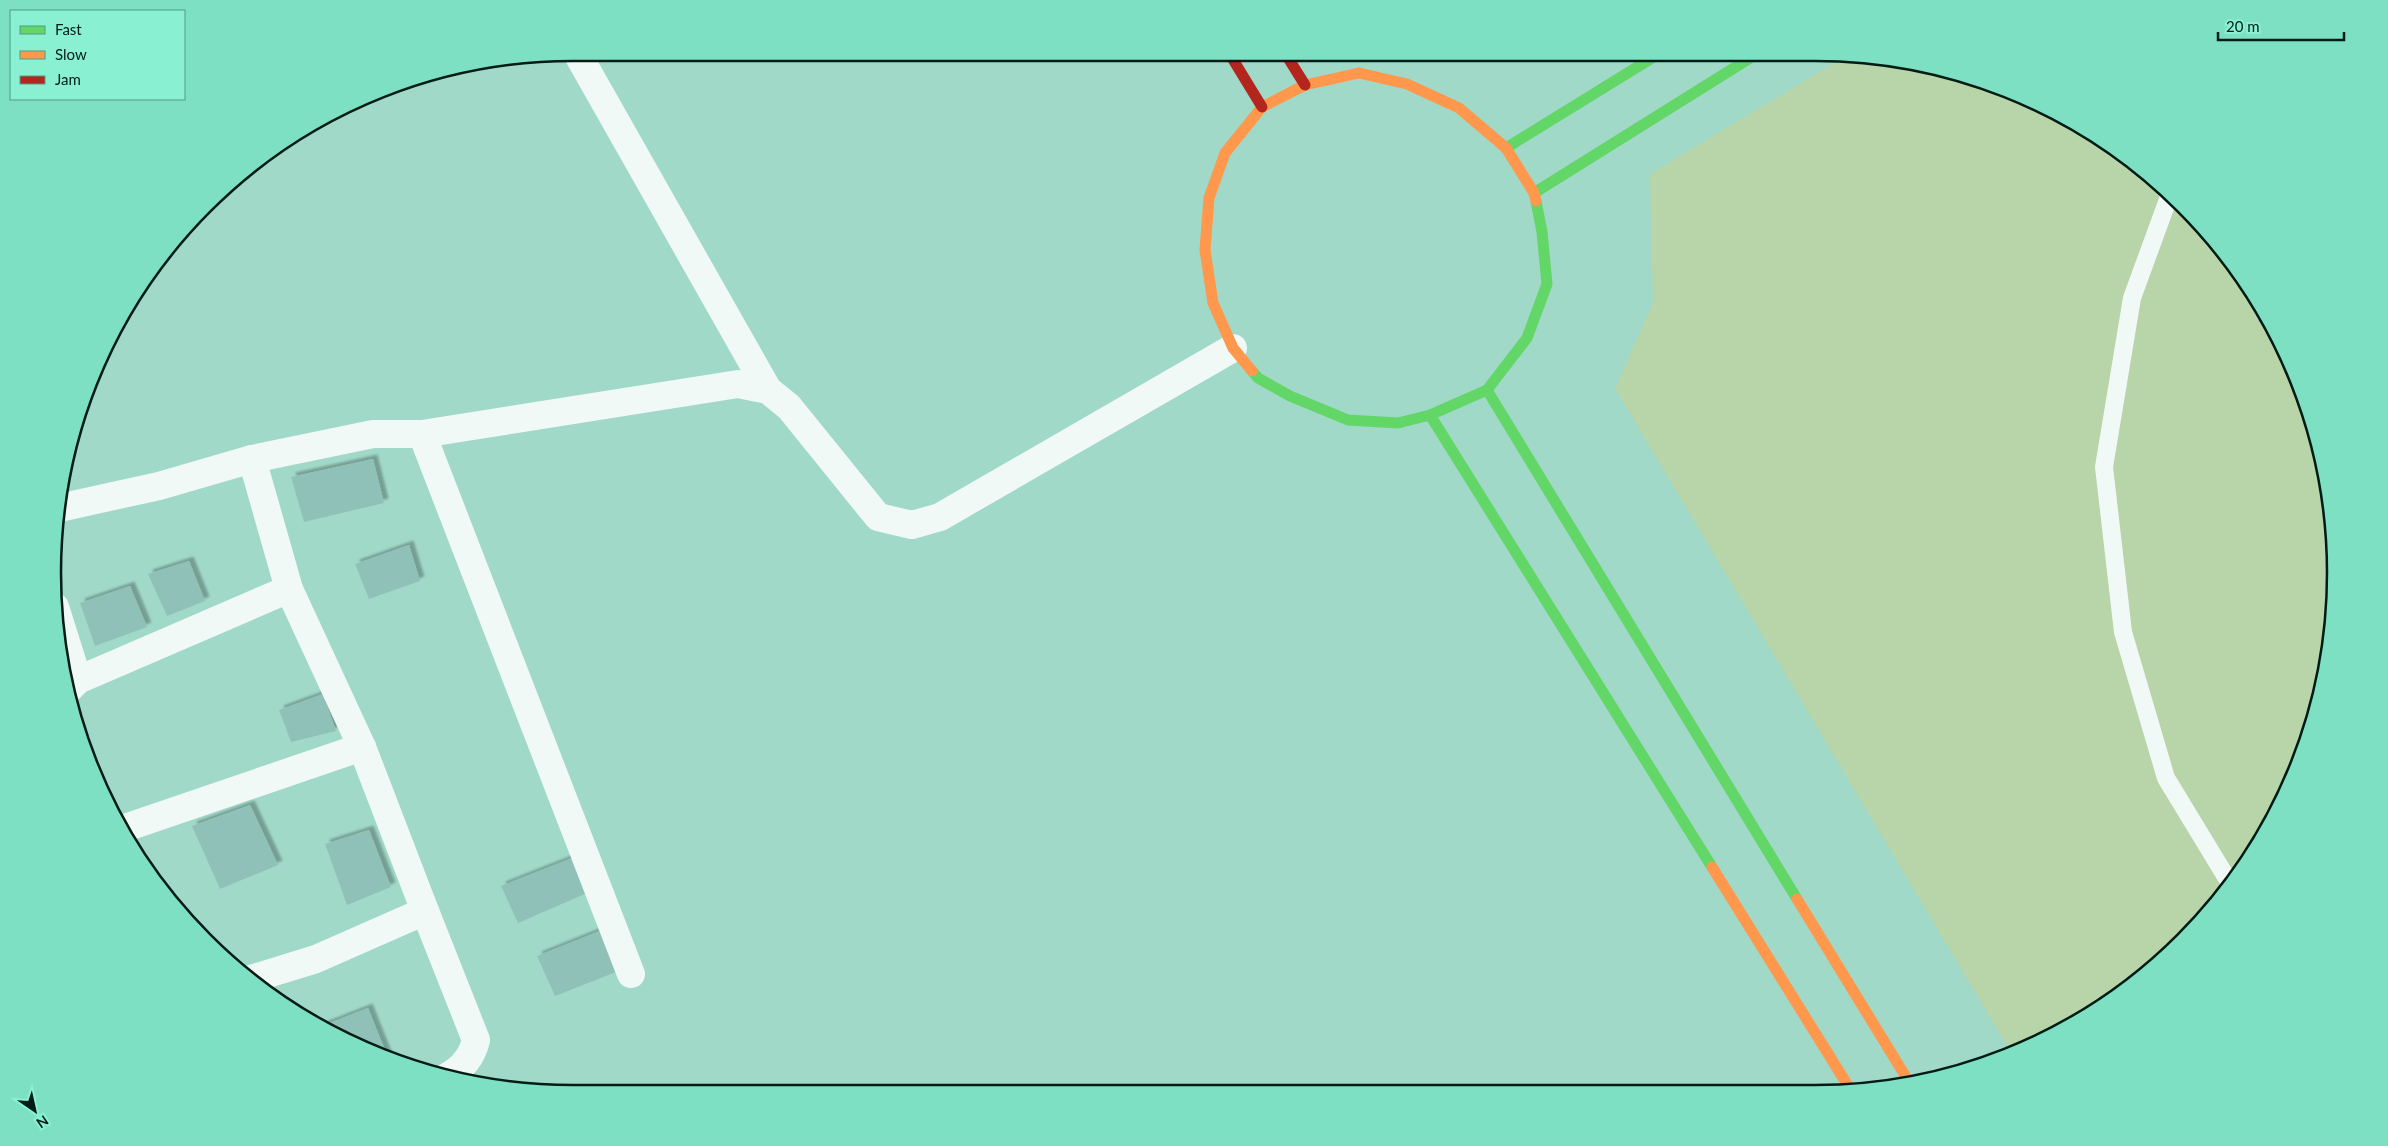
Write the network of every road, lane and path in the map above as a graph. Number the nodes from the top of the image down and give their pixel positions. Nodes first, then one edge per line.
1 (582, 61) edge
2 (1234, 61) edge
3 (1290, 61) edge
4 (1646, 61) edge
5 (1744, 61) edge
6 (1305, 85) junction
7 (1262, 107) junction
8 (1506, 148) junction
9 (1534, 193) junction
10 (2167, 202) edge
11 (1232, 348) junction
12 (768, 390) junction
13 (1487, 390) junction
14 (1430, 415) junction
15 (422, 434) junction
16 (252, 459) junction
17 (66, 506) edge
18 (290, 589) junction
19 (73, 685) edge
20 (362, 748) junction
21 (129, 827) edge
22 (2226, 877) edge
23 (425, 911) junction
24 (631, 974) dead end
25 (258, 977) edge
26 (455, 1071) edge
27 (1906, 1076) edge
28 (1847, 1084) edge

1 - 12 street
2 - 7 street
3 - 6 street
4 - 8 street
5 - 9 street
6 - 7 street
6 - 8 street
7 - 11 street
8 - 9 street
9 - 13 street
10 - 22 lane
11 - 12 street
11 - 14 street
12 - 15 street
13 - 14 street
13 - 27 street
14 - 28 street
15 - 16 street
15 - 24 street
16 - 17 street
16 - 18 street
18 - 19 street
18 - 20 street
20 - 21 street
20 - 23 street
23 - 25 street
23 - 26 street

